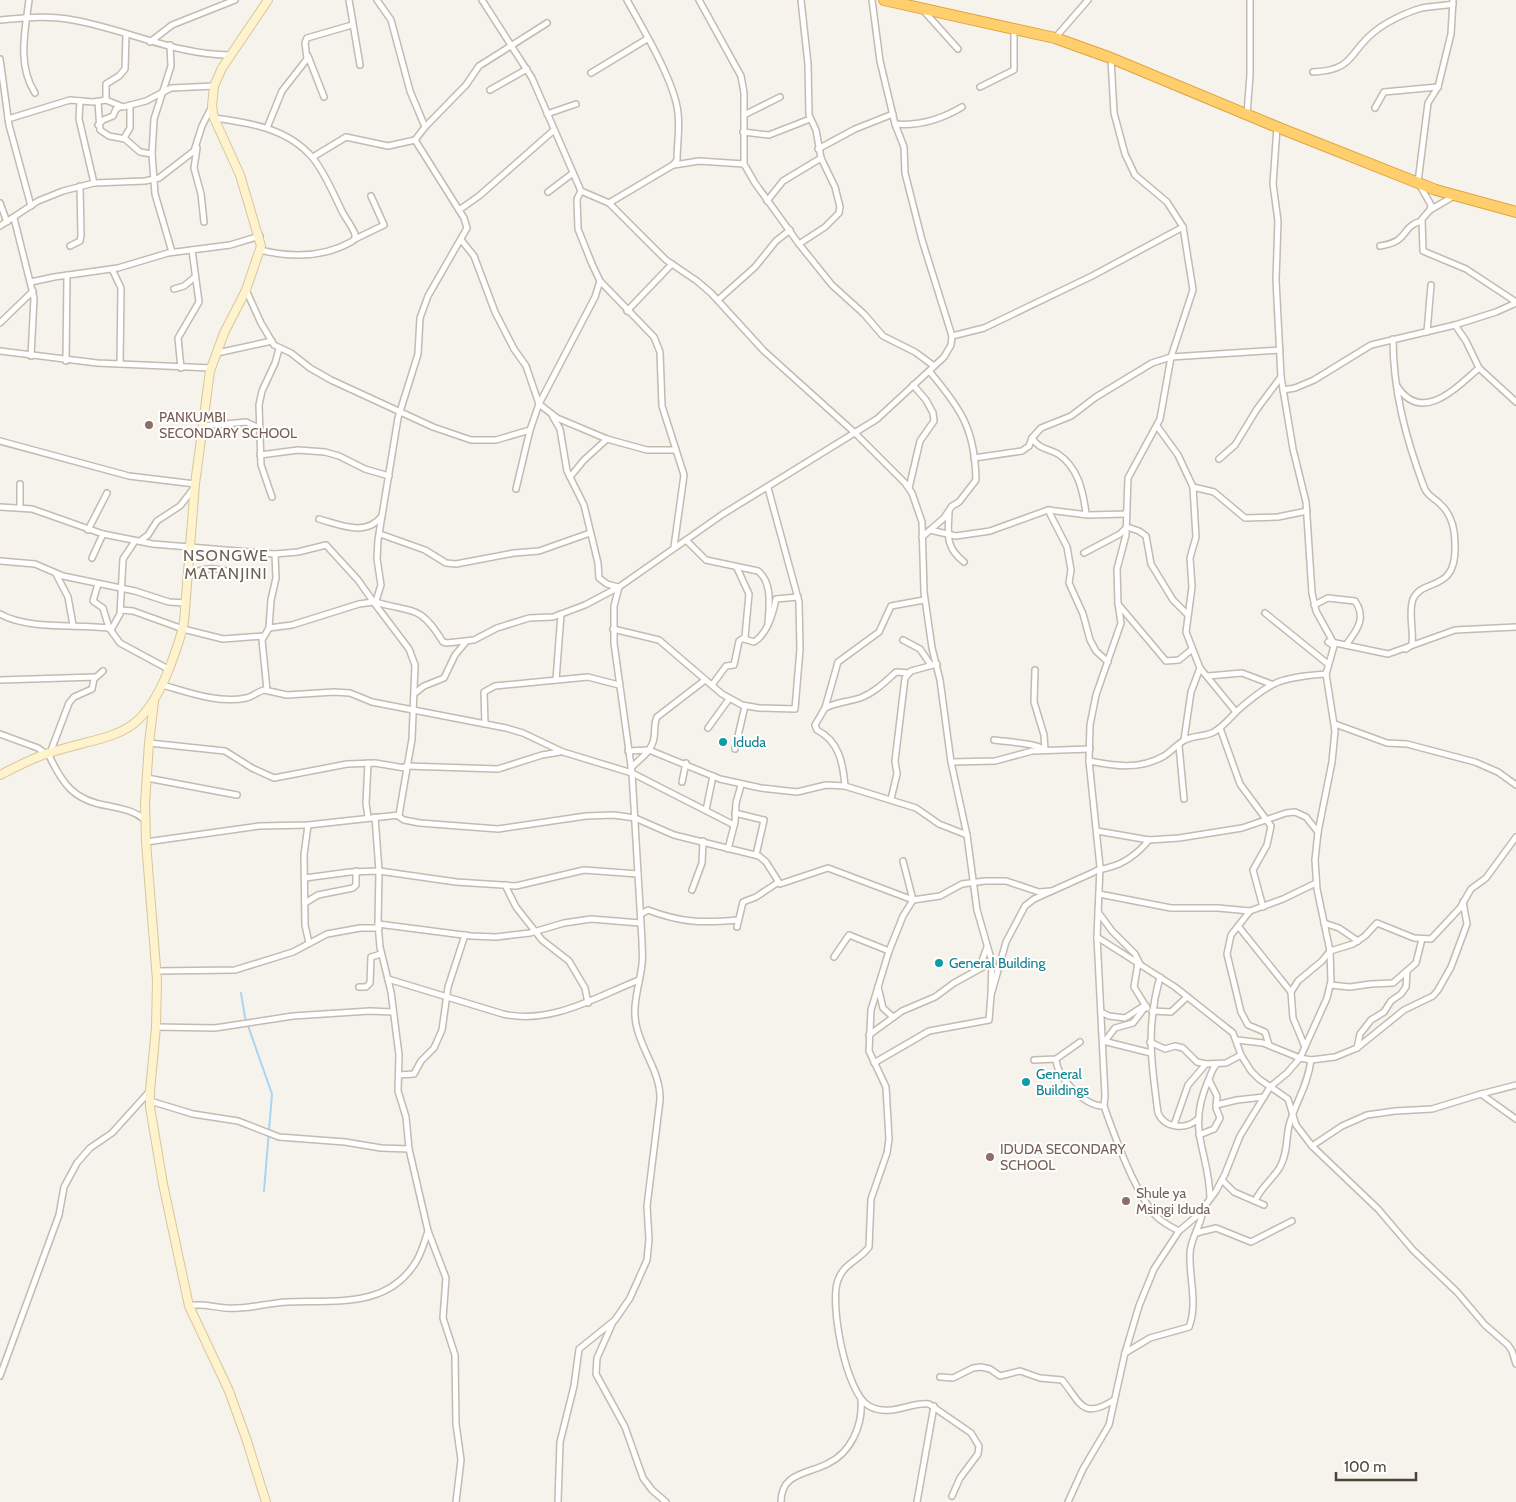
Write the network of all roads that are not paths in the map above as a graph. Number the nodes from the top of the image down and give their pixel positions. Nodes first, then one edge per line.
1 (29, 0) edge
2 (235, 0) edge
3 (268, 0) edge
4 (349, 0) edge
5 (377, 0) edge
6 (482, 0) edge
7 (627, 0) edge
8 (699, 0) edge
9 (801, 0) edge
10 (872, 0) edge
11 (884, 0) edge
12 (1088, 0) edge
13 (1250, 0) edge
14 (1453, 2) edge
15 (919, 6) junction
16 (27, 18) junction
17 (0, 20) edge
18 (547, 23) dead end
19 (352, 25) junction
20 (1014, 28) junction
21 (126, 35) junction
22 (1055, 38) junction
23 (646, 39) junction
24 (150, 42) junction
25 (170, 45) junction
26 (512, 45) junction
27 (958, 49) dead end
28 (230, 55) junction
29 (308, 56) junction
30 (1111, 58) junction
31 (0, 59) edge
32 (360, 65) dead end
33 (527, 69) junction
34 (1313, 72) dead end
35 (591, 73) dead end
36 (214, 86) junction
37 (980, 87) dead end
38 (1438, 88) junction
39 (165, 90) junction
40 (490, 90) dead end
41 (35, 93) dead end
42 (324, 97) dead end
43 (780, 97) dead end
44 (106, 100) junction
45 (80, 101) junction
46 (98, 102) junction
47 (576, 104) dead end
48 (130, 105) junction
49 (212, 106) junction
50 (962, 107) dead end
51 (120, 108) junction
52 (1375, 108) dead end
53 (547, 114) junction
54 (893, 114) junction
55 (1247, 114) junction
56 (744, 116) junction
57 (214, 118) junction
58 (810, 118) junction
59 (8, 119) junction
60 (895, 124) junction
61 (98, 125) junction
62 (425, 127) junction
63 (267, 128) junction
64 (1278, 128) junction
65 (554, 130) junction
66 (743, 132) junction
67 (125, 139) junction
68 (415, 140) junction
69 (197, 147) junction
70 (818, 149) junction
71 (152, 154) junction
72 (313, 157) junction
73 (821, 158) junction
74 (744, 164) junction
75 (674, 166) junction
76 (573, 173) junction
77 (154, 180) junction
78 (1418, 182) junction
79 (94, 183) junction
80 (80, 186) junction
81 (581, 190) junction
82 (548, 192) dead end
83 (370, 196) dead end
84 (1454, 196) junction
85 (767, 201) junction
86 (0, 203) edge
87 (609, 203) junction
88 (31, 206) junction
89 (459, 210) junction
90 (1430, 210) junction
91 (1516, 212) edge
92 (14, 218) junction
93 (1421, 221) junction
94 (7, 222) junction
95 (204, 222) dead end
96 (0, 226) edge
97 (1183, 228) junction
98 (790, 230) junction
99 (260, 236) junction
100 (355, 239) junction
101 (462, 241) junction
102 (798, 244) junction
103 (70, 246) dead end
104 (1380, 246) dead end
105 (192, 250) junction
106 (260, 250) junction
107 (172, 252) junction
108 (672, 264) junction
109 (112, 269) junction
110 (67, 275) junction
111 (196, 277) junction
112 (600, 280) junction
113 (31, 282) junction
114 (1431, 285) dead end
115 (174, 289) dead end
116 (246, 290) junction
117 (33, 291) junction
118 (718, 300) junction
119 (1516, 302) edge
120 (627, 311) junction
121 (0, 323) edge
122 (1455, 325) junction
123 (1427, 332) junction
124 (952, 336) junction
125 (1393, 339) junction
126 (272, 341) junction
127 (279, 349) junction
128 (1280, 350) junction
129 (0, 351) edge
130 (217, 353) junction
131 (31, 356) junction
132 (1171, 357) junction
133 (66, 360) junction
134 (120, 364) junction
135 (934, 366) junction
136 (181, 368) junction
137 (211, 368) junction
138 (1479, 368) junction
139 (930, 372) junction
140 (1281, 377) junction
141 (913, 385) junction
142 (1396, 385) junction
143 (1283, 390) junction
144 (1516, 402) edge
145 (539, 404) junction
146 (400, 410) junction
147 (550, 413) junction
148 (204, 426) junction
149 (1157, 426) junction
150 (259, 428) junction
151 (530, 430) junction
152 (854, 433) junction
153 (1032, 438) junction
154 (607, 439) junction
155 (0, 441) edge
156 (676, 450) junction
157 (260, 455) junction
158 (974, 458) junction
159 (1219, 459) dead end
160 (389, 476) junction
161 (570, 477) junction
162 (20, 484) dead end
163 (195, 486) junction
164 (1193, 487) junction
165 (768, 488) junction
166 (909, 488) junction
167 (516, 489) dead end
168 (107, 493) dead end
169 (272, 497) dead end
170 (0, 507) edge
171 (20, 507) junction
172 (1048, 510) junction
173 (1126, 511) junction
174 (1307, 511) junction
175 (949, 512) junction
176 (1086, 513) junction
177 (383, 515) junction
178 (319, 519) dead end
179 (1127, 527) junction
180 (88, 530) junction
181 (930, 530) junction
182 (590, 533) junction
183 (103, 534) junction
184 (380, 534) junction
185 (949, 536) junction
186 (922, 537) junction
187 (686, 540) junction
188 (138, 541) junction
189 (191, 548) junction
190 (674, 548) junction
191 (1084, 553) dead end
192 (275, 554) junction
193 (92, 558) dead end
194 (0, 561) edge
195 (964, 562) dead end
196 (737, 568) junction
197 (56, 573) junction
198 (188, 576) junction
199 (241, 576) dead end
200 (98, 584) junction
201 (619, 586) junction
202 (120, 588) junction
203 (798, 597) junction
204 (924, 600) junction
205 (186, 603) junction
206 (374, 603) junction
207 (1118, 604) junction
208 (1314, 604) junction
209 (121, 610) junction
210 (1265, 613) dead end
211 (0, 614) edge
212 (561, 614) junction
213 (1188, 616) junction
214 (768, 624) junction
215 (73, 625) junction
216 (1516, 627) edge
217 (269, 628) junction
218 (613, 628) junction
219 (110, 629) junction
220 (183, 629) junction
221 (263, 636) junction
222 (744, 639) junction
223 (903, 640) dead end
224 (466, 642) junction
225 (1328, 642) junction
226 (1346, 645) junction
227 (1406, 648) junction
228 (1191, 650) junction
229 (1108, 662) junction
230 (937, 664) junction
231 (1328, 664) junction
232 (931, 665) junction
233 (1200, 668) junction
234 (168, 669) junction
235 (1035, 670) dead end
236 (103, 671) dead end
237 (909, 673) junction
238 (1326, 674) junction
239 (1208, 676) junction
240 (96, 677) junction
241 (0, 680) edge
242 (556, 680) junction
243 (705, 680) junction
244 (1271, 684) junction
245 (619, 685) junction
246 (712, 685) junction
247 (163, 686) junction
248 (268, 690) junction
249 (414, 693) junction
250 (730, 699) junction
251 (154, 702) junction
252 (745, 706) junction
253 (825, 708) junction
254 (413, 709) junction
255 (1236, 712) junction
256 (485, 724) junction
257 (1335, 724) junction
258 (708, 728) dead end
259 (1220, 728) junction
260 (0, 734) edge
261 (994, 740) dead end
262 (1184, 740) junction
263 (148, 743) junction
264 (1178, 746) junction
265 (735, 749) dead end
266 (1090, 749) junction
267 (650, 750) junction
268 (1045, 750) junction
269 (628, 751) junction
270 (563, 752) junction
271 (48, 753) junction
272 (1090, 761) junction
273 (951, 762) junction
274 (368, 763) junction
275 (686, 763) junction
276 (406, 767) junction
277 (631, 770) junction
278 (0, 775) edge
279 (713, 776) junction
280 (147, 778) junction
281 (682, 782) dead end
282 (741, 785) junction
283 (1516, 785) edge
284 (845, 786) junction
285 (237, 795) dead end
286 (891, 799) junction
287 (1184, 799) dead end
288 (706, 810) junction
289 (735, 813) junction
290 (398, 816) junction
291 (372, 817) junction
292 (635, 818) junction
293 (145, 820) junction
294 (1268, 820) junction
295 (308, 825) junction
296 (734, 825) junction
297 (1097, 831) junction
298 (1318, 832) junction
299 (967, 836) junction
300 (1516, 837) edge
301 (1149, 840) junction
302 (703, 841) junction
303 (146, 842) junction
304 (728, 849) junction
305 (756, 855) junction
306 (904, 862) dead end
307 (1100, 867) junction
308 (356, 871) junction
309 (379, 871) junction
310 (638, 874) junction
311 (305, 878) junction
312 (974, 882) junction
313 (778, 883) junction
314 (1316, 883) junction
315 (505, 886) junction
316 (692, 890) dead end
317 (1051, 891) junction
318 (1098, 894) junction
319 (914, 900) junction
320 (1463, 902) junction
321 (305, 903) junction
322 (640, 904) junction
323 (1263, 907) junction
324 (648, 910) junction
325 (1250, 910) junction
326 (1098, 912) junction
327 (641, 914) junction
328 (738, 920) junction
329 (640, 923) junction
330 (1324, 923) junction
331 (378, 926) junction
332 (1238, 926) junction
333 (737, 927) dead end
334 (536, 931) junction
335 (465, 935) junction
336 (1097, 937) junction
337 (1358, 940) junction
338 (1422, 940) junction
339 (309, 943) junction
340 (987, 946) junction
341 (890, 951) junction
342 (1330, 951) junction
343 (381, 954) junction
344 (834, 957) dead end
345 (992, 962) junction
346 (1139, 964) junction
347 (979, 970) junction
348 (156, 971) junction
349 (1407, 971) junction
350 (1160, 977) junction
351 (388, 978) junction
352 (639, 980) junction
353 (1330, 985) junction
354 (878, 987) junction
355 (359, 988) dead end
356 (1291, 992) junction
357 (991, 995) junction
358 (446, 996) junction
359 (1187, 997) junction
360 (588, 1003) junction
361 (1145, 1005) junction
362 (393, 1012) junction
363 (1101, 1012) junction
364 (1152, 1013) junction
365 (893, 1017) junction
366 (156, 1027) junction
367 (869, 1035) junction
368 (1237, 1040) junction
369 (1103, 1041) junction
370 (1080, 1042) dead end
371 (1150, 1042) junction
372 (1269, 1045) junction
373 (1305, 1047) junction
374 (1357, 1048) junction
375 (1151, 1053) junction
376 (1241, 1056) junction
377 (1300, 1058) junction
378 (1056, 1059) junction
379 (1034, 1060) dead end
380 (1311, 1060) junction
381 (874, 1063) junction
382 (1206, 1064) junction
383 (1217, 1064) junction
384 (399, 1075) junction
385 (1209, 1080) junction
386 (1516, 1085) edge
387 (1270, 1087) junction
388 (150, 1092) junction
389 (1482, 1094) junction
390 (1264, 1097) junction
391 (150, 1102) junction
392 (1216, 1105) junction
393 (1103, 1106) dead end
394 (1292, 1115) junction
395 (1198, 1118) junction
396 (1516, 1120) edge
397 (1174, 1125) junction
398 (1199, 1135) junction
399 (1312, 1146) junction
400 (409, 1149) junction
401 (1222, 1180) junction
402 (1210, 1199) junction
403 (1255, 1201) junction
404 (1264, 1205) dead end
405 (1203, 1207) junction
406 (1292, 1221) dead end
407 (1179, 1231) junction
408 (428, 1232) junction
409 (1196, 1233) junction
410 (188, 1306) junction
411 (615, 1320) junction
412 (1514, 1352) edge
413 (1125, 1354) junction
414 (1516, 1364) edge
415 (0, 1376) edge
416 (940, 1377) dead end
417 (861, 1400) junction
418 (1114, 1400) junction
419 (934, 1406) junction
420 (952, 1496) dead end
421 (266, 1502) edge
422 (456, 1502) edge
423 (558, 1502) edge
424 (666, 1502) edge
425 (781, 1502) edge
426 (917, 1502) edge
427 (1068, 1502) edge

1 - 16 street
2 - 24 street
3 - 28 street
4 - 19 street
5 - 62 street
6 - 26 street
7 - 23 street
8 - 56 street
9 - 58 street
10 - 54 street
11 - 15 highway
12 - 22 street
13 - 55 street
14 - 34 street
14 - 38 street
15 - 20 highway
15 - 27 street
16 - 17 street
16 - 21 street
16 - 41 street
18 - 26 street
19 - 29 street
19 - 32 street
20 - 22 highway
20 - 37 street
21 - 24 street
21 - 44 street
22 - 30 highway
23 - 35 street
23 - 75 street
24 - 25 street
25 - 28 street
25 - 39 street
26 - 33 street
26 - 62 street
28 - 36 street
29 - 42 street
29 - 63 street
30 - 55 highway
30 - 97 street
31 - 59 street
33 - 40 street
33 - 53 street
36 - 39 street
36 - 49 street
38 - 52 street
38 - 78 street
39 - 48 street
39 - 71 street
43 - 56 street
44 - 46 street
44 - 51 street
45 - 46 street
45 - 59 street
45 - 79 street
46 - 61 street
47 - 53 street
48 - 51 street
48 - 67 street
49 - 57 street
49 - 69 street
50 - 60 street
51 - 61 street
53 - 65 street
54 - 60 street
54 - 70 street
55 - 64 highway
56 - 66 street
57 - 63 street
57 - 99 street
58 - 66 street
58 - 70 street
59 - 88 street
60 - 124 street
61 - 67 street
62 - 68 street
63 - 72 street
64 - 78 highway
64 - 128 street
65 - 76 street
65 - 89 street
66 - 74 street
67 - 71 street
68 - 72 street
68 - 89 street
69 - 77 street
69 - 95 street
70 - 73 street
71 - 77 street
72 - 100 street
73 - 85 street
73 - 102 street
74 - 75 street
74 - 85 street
75 - 87 street
76 - 81 street
76 - 82 street
77 - 79 street
77 - 107 street
78 - 84 highway
78 - 90 street
79 - 80 street
80 - 88 street
80 - 103 street
81 - 87 street
81 - 112 street
83 - 100 street
84 - 90 street
84 - 91 highway
85 - 98 street
86 - 94 street
87 - 108 street
88 - 92 street
89 - 101 street
90 - 93 street
92 - 94 street
92 - 113 street
93 - 104 street
93 - 119 street
94 - 96 street
97 - 124 street
97 - 132 street
98 - 102 street
98 - 118 street
99 - 105 street
99 - 106 street
100 - 106 street
101 - 145 street
101 - 146 street
102 - 135 street
105 - 107 street
105 - 111 street
106 - 116 street
107 - 109 street
108 - 118 street
108 - 120 street
109 - 110 street
109 - 134 street
110 - 113 street
110 - 133 street
111 - 115 street
111 - 136 street
112 - 120 street
112 - 145 street
113 - 117 street
114 - 123 street
116 - 126 street
116 - 130 street
117 - 121 street
117 - 131 street
118 - 152 street
119 - 122 street
120 - 156 street
122 - 123 street
122 - 138 street
123 - 125 street
124 - 135 street
125 - 142 street
125 - 143 street
126 - 127 street
126 - 130 street
127 - 146 street
127 - 150 street
128 - 132 street
128 - 140 street
129 - 131 street
130 - 137 street
131 - 133 street
132 - 149 street
132 - 153 street
133 - 134 street
134 - 136 street
135 - 139 street
136 - 137 street
137 - 148 street
138 - 142 street
138 - 144 street
139 - 141 street
139 - 158 street
140 - 143 street
140 - 159 street
141 - 152 street
141 - 166 street
142 - 227 street
143 - 174 street
145 - 147 street
145 - 151 street
146 - 151 street
146 - 160 street
147 - 154 street
147 - 161 street
148 - 150 street
148 - 163 street
149 - 164 street
149 - 173 street
150 - 157 street
151 - 167 street
152 - 165 street
152 - 166 street
153 - 158 street
153 - 176 street
154 - 156 street
154 - 161 street
155 - 163 street
156 - 190 street
157 - 160 street
157 - 169 street
158 - 175 street
160 - 177 street
161 - 182 street
162 - 171 street
163 - 188 street
163 - 189 street
164 - 174 street
164 - 213 street
165 - 187 street
165 - 203 street
166 - 186 street
168 - 180 street
170 - 171 street
171 - 180 street
172 - 176 street
172 - 185 street
172 - 229 street
173 - 176 street
173 - 179 street
174 - 208 street
175 - 181 street
175 - 185 street
177 - 178 street
177 - 184 street
179 - 191 street
179 - 207 street
179 - 213 street
180 - 183 street
181 - 185 street
181 - 186 street
182 - 184 street
182 - 201 street
183 - 188 street
183 - 193 street
184 - 206 street
185 - 195 street
186 - 204 street
187 - 190 street
187 - 196 street
188 - 189 street
188 - 202 street
189 - 192 street
189 - 198 street
190 - 201 street
192 - 206 street
192 - 217 street
194 - 197 street
196 - 214 street
196 - 222 street
197 - 200 street
197 - 215 street
198 - 199 street
198 - 205 street
200 - 202 street
200 - 219 street
201 - 212 street
201 - 218 street
202 - 205 street
202 - 209 street
203 - 214 street
203 - 252 street
204 - 230 street
204 - 253 street
205 - 220 street
206 - 217 street
206 - 224 street
206 - 249 street
207 - 228 street
207 - 229 street
208 - 225 street
208 - 226 street
209 - 219 street
209 - 220 street
210 - 231 street
211 - 215 street
212 - 224 street
212 - 242 street
213 - 228 street
214 - 222 street
215 - 219 street
216 - 227 street
217 - 221 street
218 - 243 street
218 - 245 street
219 - 234 street
220 - 221 street
220 - 234 street
221 - 248 street
222 - 246 street
223 - 232 street
224 - 249 street
225 - 226 street
225 - 231 street
226 - 227 street
228 - 233 street
229 - 266 street
230 - 232 street
230 - 273 street
231 - 238 street
232 - 237 street
233 - 239 street
233 - 262 street
234 - 247 street
235 - 268 street
236 - 240 street
237 - 253 street
237 - 286 street
238 - 244 street
238 - 257 street
239 - 244 street
239 - 255 street
240 - 241 street
240 - 271 street
242 - 245 street
242 - 256 street
243 - 246 street
243 - 267 street
244 - 255 street
245 - 269 street
246 - 250 street
247 - 248 street
247 - 251 street
248 - 254 street
249 - 254 street
250 - 252 street
250 - 258 street
251 - 263 street
251 - 271 street
252 - 265 street
253 - 284 street
254 - 256 street
254 - 276 street
255 - 259 street
256 - 270 street
257 - 283 street
257 - 298 street
259 - 262 street
259 - 294 street
260 - 271 street
261 - 268 street
262 - 264 street
263 - 274 street
263 - 280 street
264 - 272 street
264 - 287 street
266 - 268 street
266 - 272 street
267 - 269 street
267 - 275 street
267 - 277 street
268 - 273 street
269 - 277 street
270 - 276 street
270 - 277 street
271 - 278 street
271 - 293 street
272 - 297 street
273 - 299 street
274 - 276 street
274 - 291 street
275 - 279 street
275 - 281 street
276 - 290 street
277 - 288 street
277 - 292 street
279 - 282 street
279 - 288 street
280 - 285 street
280 - 293 street
282 - 284 street
282 - 289 street
284 - 286 street
286 - 299 street
288 - 296 street
289 - 296 street
289 - 305 street
290 - 291 street
290 - 292 street
291 - 295 street
291 - 309 street
292 - 302 street
292 - 310 street
293 - 303 street
294 - 298 street
294 - 301 street
294 - 323 street
295 - 303 street
295 - 311 street
296 - 304 street
297 - 301 street
297 - 307 street
298 - 314 street
299 - 312 street
300 - 320 street
301 - 307 street
302 - 304 street
302 - 316 street
303 - 348 street
304 - 305 street
305 - 313 street
306 - 319 street
307 - 317 street
307 - 318 street
308 - 309 street
308 - 311 street
308 - 321 street
309 - 315 street
309 - 331 street
310 - 315 street
310 - 322 street
311 - 321 street
312 - 317 street
312 - 319 street
312 - 340 street
313 - 319 street
313 - 328 street
314 - 323 street
314 - 330 street
315 - 334 street
317 - 357 street
318 - 325 street
318 - 326 street
319 - 341 street
320 - 338 street
320 - 374 street
321 - 339 street
322 - 324 street
322 - 327 street
323 - 325 street
324 - 327 street
324 - 328 street
325 - 332 street
326 - 336 street
326 - 346 street
327 - 329 street
328 - 333 street
329 - 334 street
329 - 352 street
330 - 337 street
330 - 342 street
331 - 335 street
331 - 339 street
331 - 343 street
332 - 356 street
332 - 372 street
334 - 335 street
334 - 360 street
335 - 358 street
336 - 346 street
336 - 363 street
337 - 338 street
337 - 342 street
338 - 349 street
339 - 348 street
340 - 345 street
340 - 347 street
341 - 344 street
341 - 354 street
342 - 353 street
342 - 356 street
343 - 351 street
343 - 355 street
345 - 347 street
345 - 357 street
346 - 350 street
346 - 361 street
347 - 365 street
348 - 366 street
349 - 353 street
349 - 374 street
350 - 359 street
350 - 364 street
351 - 358 street
351 - 362 street
352 - 360 street
352 - 411 street
353 - 373 street
354 - 365 street
354 - 367 street
356 - 373 street
357 - 381 street
358 - 360 street
358 - 384 street
359 - 364 street
359 - 368 street
361 - 363 street
361 - 364 street
361 - 369 street
362 - 366 street
362 - 384 street
363 - 369 street
364 - 371 street
365 - 367 street
366 - 388 street
367 - 381 street
368 - 372 street
368 - 376 street
369 - 375 street
369 - 407 street
370 - 378 street
371 - 375 street
371 - 382 street
372 - 377 street
373 - 377 street
374 - 380 street
375 - 397 street
376 - 383 street
376 - 387 street
377 - 380 street
377 - 387 street
378 - 379 street
378 - 393 street
380 - 394 street
381 - 417 street
382 - 383 street
382 - 397 street
383 - 385 street
384 - 400 street
385 - 392 street
385 - 395 street
386 - 389 street
387 - 390 street
387 - 394 street
388 - 391 street
388 - 415 street
389 - 396 street
389 - 399 street
390 - 392 street
390 - 401 street
391 - 400 street
391 - 410 street
392 - 398 street
394 - 399 street
394 - 403 street
395 - 397 street
395 - 398 street
398 - 402 street
399 - 412 street
400 - 408 street
401 - 402 street
401 - 403 street
402 - 405 street
403 - 404 street
405 - 407 street
405 - 409 street
406 - 409 street
407 - 413 street
408 - 410 street
408 - 422 street
409 - 413 street
410 - 421 street
411 - 423 street
411 - 424 street
412 - 414 street
413 - 418 street
416 - 418 street
417 - 419 street
417 - 425 street
418 - 427 street
419 - 420 street
419 - 426 street

